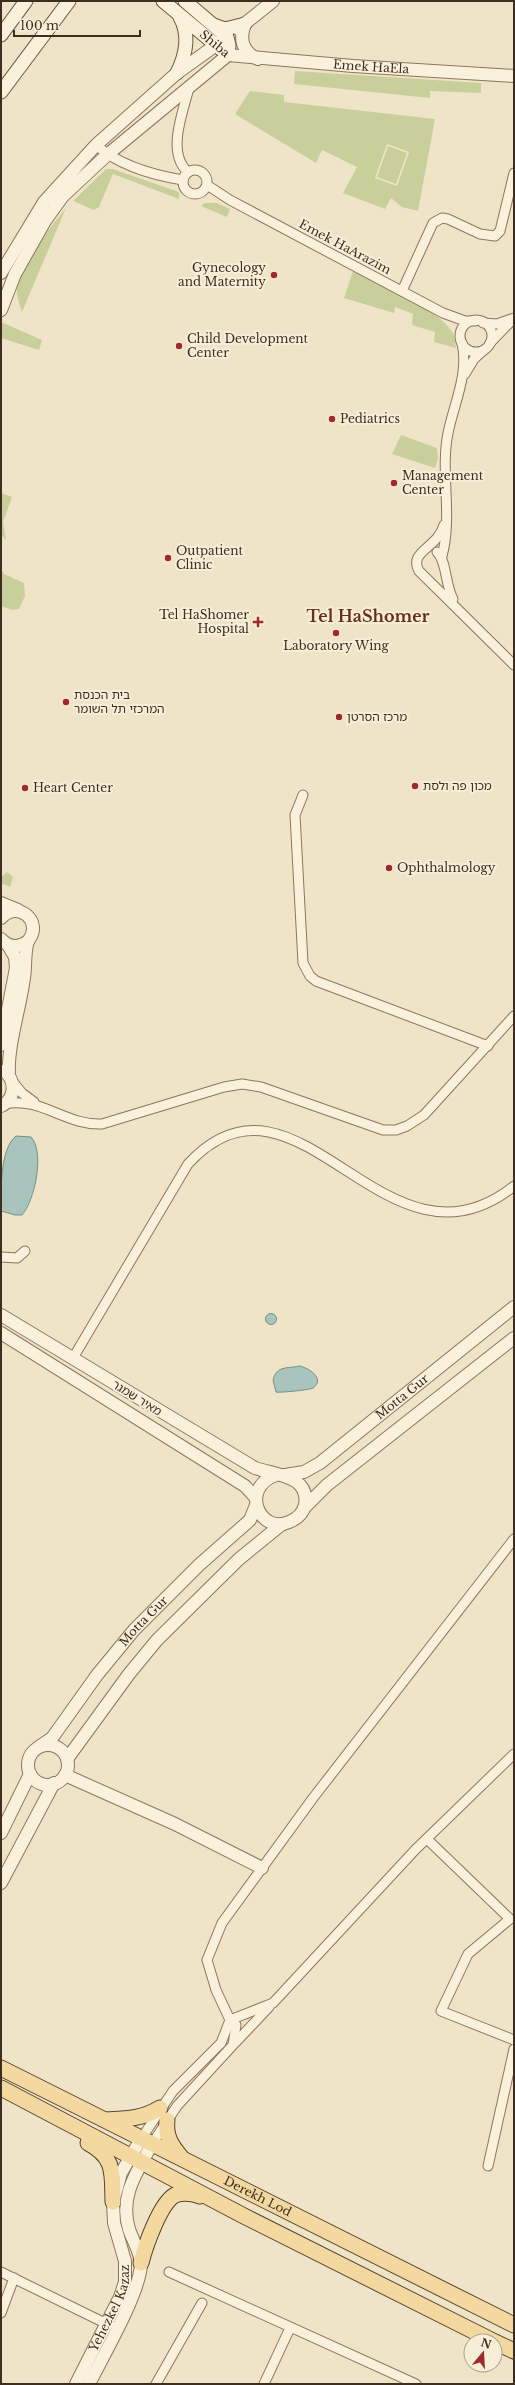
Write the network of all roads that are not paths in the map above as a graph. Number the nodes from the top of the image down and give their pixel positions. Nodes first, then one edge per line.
1 (26, 1) edge
2 (69, 1) edge
3 (163, 1) edge
4 (185, 1) edge
5 (273, 1) edge
6 (178, 14) junction
7 (210, 23) junction
8 (245, 24) junction
9 (1, 35) edge
10 (226, 37) junction
11 (215, 46) junction
12 (228, 55) junction
13 (259, 59) junction
14 (177, 73) junction
15 (514, 76) edge
16 (189, 88) junction
17 (1, 92) edge
18 (96, 145) junction
19 (107, 155) junction
20 (514, 173) edge
21 (186, 176) junction
22 (207, 185) junction
23 (1, 273) edge
24 (1, 283) edge
25 (402, 291) junction
26 (8, 295) junction
27 (1, 310) edge
28 (443, 313) junction
29 (514, 318) edge
30 (479, 322) junction
31 (461, 341) junction
32 (490, 343) junction
33 (483, 350) junction
34 (462, 378) junction
35 (446, 518) junction
36 (427, 549) junction
37 (442, 560) junction
38 (424, 576) junction
39 (458, 609) junction
40 (514, 665) edge
41 (303, 795) dead end
42 (1, 902) edge
43 (18, 910) junction
44 (1, 918) edge
45 (28, 941) junction
46 (5, 942) edge
47 (514, 1016) edge
48 (1, 1045) edge
49 (488, 1046) junction
50 (7, 1075) edge
51 (3, 1105) edge
52 (39, 1105) junction
53 (514, 1186) edge
54 (25, 1251) dead end
55 (1, 1257) edge
56 (514, 1307) edge
57 (1, 1315) edge
58 (1, 1333) edge
59 (514, 1338) edge
60 (73, 1358) junction
61 (280, 1475) junction
62 (256, 1501) junction
63 (304, 1508) junction
64 (282, 1524) junction
65 (514, 1539) edge
66 (40, 1746) junction
67 (514, 1754) edge
68 (67, 1759) junction
69 (30, 1774) junction
70 (65, 1775) junction
71 (54, 1783) junction
72 (1, 1833) edge
73 (427, 1839) junction
74 (262, 1868) junction
75 (1, 1883) edge
76 (273, 2003) junction
77 (230, 2020) junction
78 (514, 2040) edge
79 (233, 2045) junction
80 (514, 2049) edge
81 (1, 2068) edge
82 (1, 2088) edge
83 (1, 2096) edge
84 (163, 2114) junction
85 (104, 2120) junction
86 (147, 2142) junction
87 (136, 2159) junction
88 (183, 2160) junction
89 (488, 2166) dead end
90 (113, 2202) junction
91 (222, 2205) junction
92 (141, 2263) junction
93 (1, 2272) edge
94 (168, 2272) dead end
95 (14, 2278) junction
96 (202, 2303) dead end
97 (1, 2313) edge
98 (514, 2325) edge
99 (111, 2326) junction
100 (290, 2328) junction
101 (478, 2333) edge
102 (503, 2346) edge
103 (514, 2351) edge
104 (76, 2384) edge
105 (89, 2384) edge
106 (156, 2384) edge
107 (264, 2384) edge
108 (416, 2384) edge

1 - 9 main road
2 - 17 main road
3 - 6 main road, Shiba
4 - 7 main road, Shiba
5 - 8 street
6 - 11 main road, Shiba
6 - 14 main road
7 - 8 main road
7 - 10 main road, Shiba
8 - 10 street
8 - 13 street
10 - 11 street
10 - 12 main road, Shiba
11 - 12 main road, Shiba
11 - 14 street
12 - 13 street, Emek HaEla
12 - 16 street
13 - 15 street, Emek HaEla
14 - 18 street
16 - 19 street
16 - 21 street
18 - 19 street
18 - 23 street
19 - 21 street
19 - 26 street
20 - 25 street
21 - 22 street
21 - 22 street
22 - 25 street, Emek HaArazim
24 - 26 street
25 - 28 street, Emek HaArazim
26 - 27 street
28 - 30 street, Emek HaArazim
28 - 31 street
29 - 30 street, Emek HaArazim
29 - 32 street
30 - 31 street
30 - 32 street
31 - 33 street
31 - 34 street
32 - 33 street
33 - 34 street
34 - 35 street
35 - 36 street
35 - 37 street
36 - 37 street
36 - 38 street
37 - 38 street
37 - 39 street
38 - 39 street
39 - 40 street
41 - 49 street
42 - 43 street
43 - 44 street
43 - 45 street
45 - 46 street
45 - 50 street
46 - 48 street
47 - 49 street
49 - 52 street
50 - 51 street
50 - 52 street
51 - 52 street
53 - 60 street
54 - 55 street
56 - 61 street, Motta Gur
57 - 60 street, מאיר שמגר
58 - 62 street, מאיר שמגר
59 - 63 street, Motta Gur
60 - 61 street, מאיר שמגר
61 - 62 street
61 - 63 street
62 - 64 street
62 - 66 street, Motta Gur
63 - 64 street
64 - 68 street, Motta Gur
65 - 74 street
66 - 68 street
66 - 69 street
67 - 73 street
68 - 70 street
69 - 71 street
69 - 72 street
70 - 71 street
70 - 74 street
71 - 75 street
73 - 76 street
73 - 78 street
74 - 77 street
76 - 77 street
76 - 79 street
77 - 79 street
77 - 84 street
79 - 84 street
80 - 89 street
81 - 85 main road, Derekh Lod
82 - 87 main road, Derekh Lod
83 - 90 main road
84 - 85 main road
84 - 86 street
84 - 86 street
84 - 88 main road
85 - 86 main road, Derekh Lod
86 - 87 street, Yehezkel Kazaz
86 - 88 main road, Derekh Lod
87 - 90 street, Yehezkel Kazaz
87 - 91 main road, Derekh Lod
87 - 92 street, Yehezkel Kazaz
88 - 98 main road, Derekh Lod
90 - 99 street, Yehezkel Kazaz
91 - 92 main road
91 - 101 main road, Derekh Lod
92 - 99 street, Yehezkel Kazaz
93 - 95 street
94 - 100 street
95 - 97 street
95 - 99 street
96 - 106 street
99 - 104 street, Yehezkel Kazaz
99 - 105 street, Yehezkel Kazaz
100 - 107 street
100 - 108 street
102 - 103 main road, Derekh Lod

